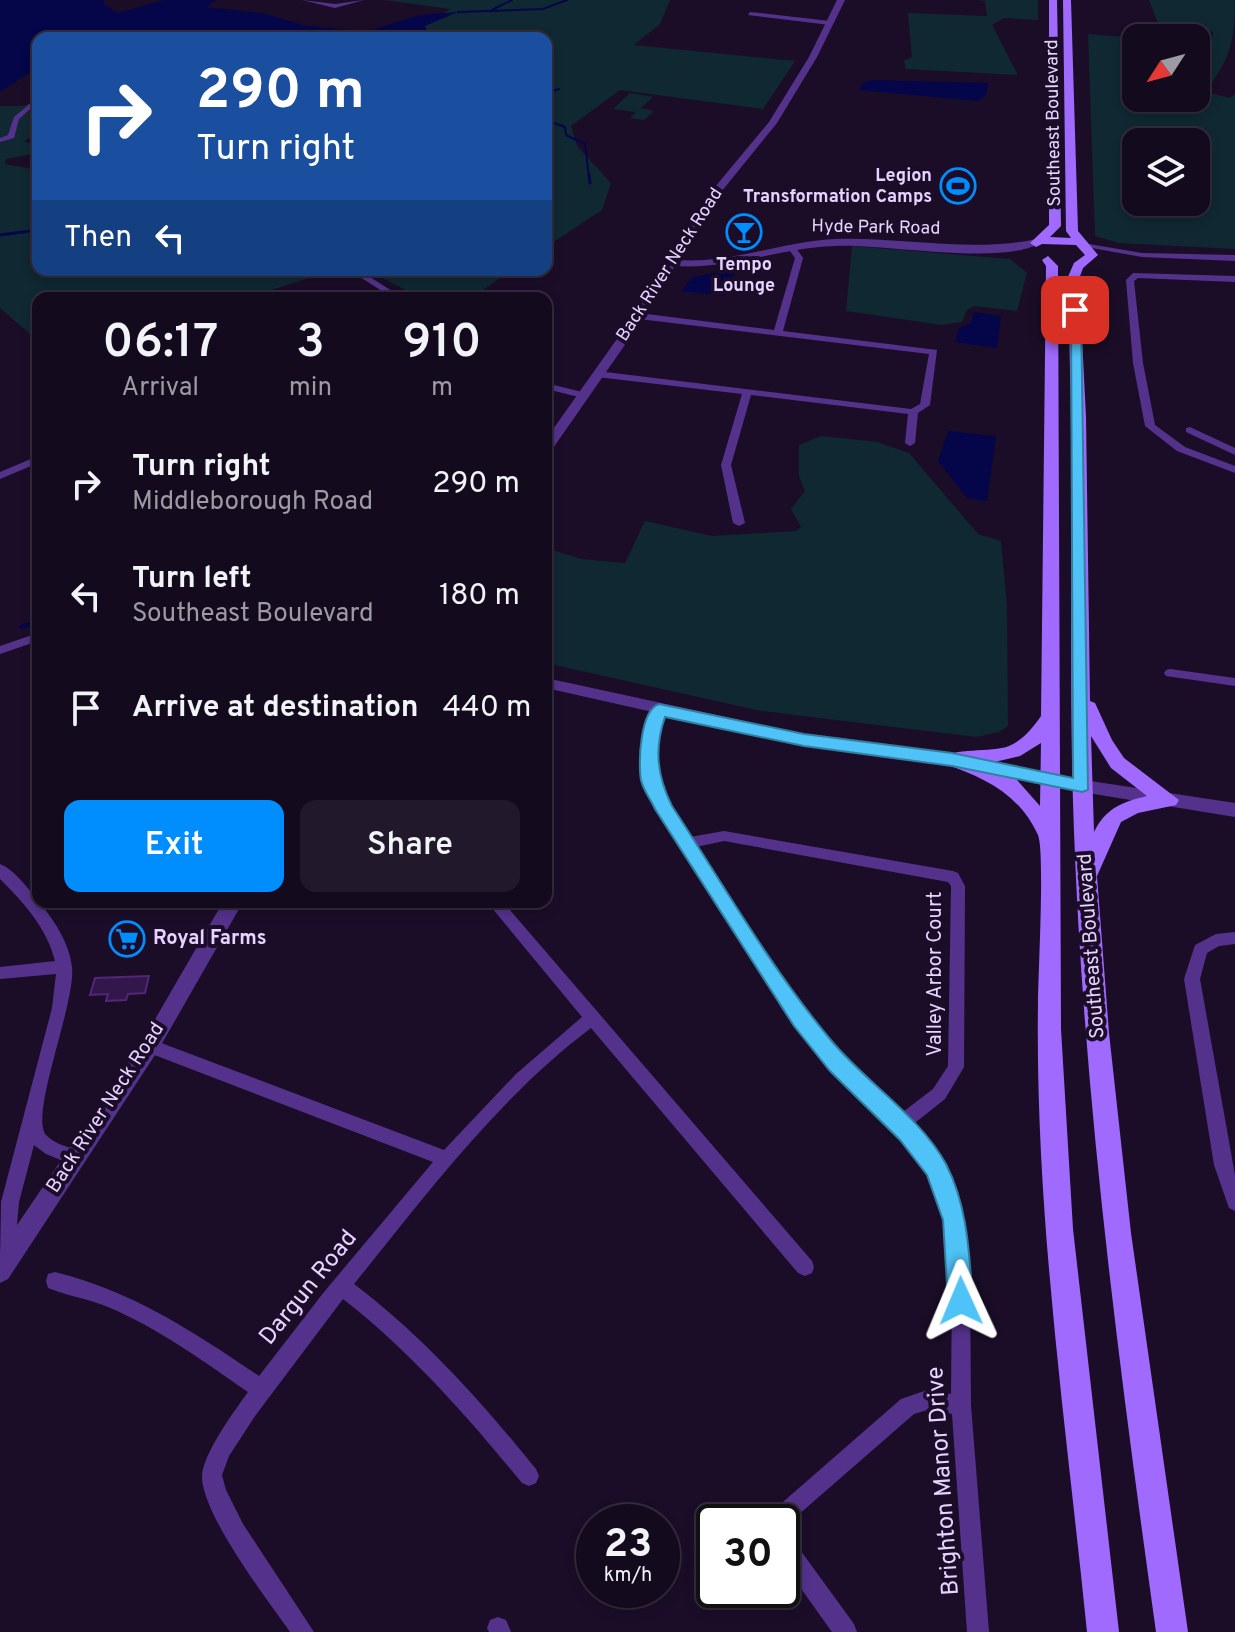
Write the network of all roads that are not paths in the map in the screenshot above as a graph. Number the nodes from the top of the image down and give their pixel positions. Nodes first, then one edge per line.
1 (305, 0) edge
2 (361, 0) edge
3 (841, 0) edge
4 (1053, 0) edge
5 (1067, 0) edge
6 (750, 14) dead end
7 (830, 23) junction
8 (32, 104) edge
9 (0, 140) edge
10 (791, 247) junction
11 (1041, 249) junction
12 (1085, 252) junction
13 (1235, 258) edge
14 (671, 263) junction
15 (363, 276) edge
16 (1235, 279) edge
17 (389, 292) edge
18 (639, 316) junction
19 (778, 333) junction
20 (597, 374) junction
21 (552, 387) edge
22 (747, 393) junction
23 (583, 395) junction
24 (913, 412) junction
25 (1190, 430) dead end
26 (552, 439) edge
27 (910, 443) dead end
28 (1235, 452) edge
29 (32, 462) edge
30 (1235, 470) edge
31 (0, 476) edge
32 (739, 523) dead end
33 (32, 639) edge
34 (0, 650) edge
35 (1170, 673) dead end
36 (1235, 682) edge
37 (552, 684) edge
38 (1083, 695) junction
39 (659, 710) junction
40 (1052, 713) junction
41 (952, 759) junction
42 (1051, 781) junction
43 (1082, 786) junction
44 (1169, 800) junction
45 (1235, 810) edge
46 (1049, 837) junction
47 (689, 843) junction
48 (0, 870) edge
49 (1087, 890) junction
50 (32, 907) edge
51 (33, 908) edge
52 (230, 908) edge
53 (499, 908) edge
54 (1235, 938) edge
55 (64, 967) junction
56 (0, 973) edge
57 (594, 1017) junction
58 (150, 1046) junction
59 (33, 1114) junction
60 (900, 1124) junction
61 (73, 1157) junction
62 (446, 1159) junction
63 (1235, 1202) edge
64 (805, 1267) dead end
65 (2, 1268) edge
66 (55, 1281) dead end
67 (344, 1288) junction
68 (260, 1388) junction
69 (961, 1405) junction
70 (529, 1476) dead end
71 (796, 1504) edge
72 (800, 1569) edge
73 (303, 1632) edge
74 (846, 1632) edge
75 (978, 1632) edge
76 (1103, 1632) edge
77 (1172, 1632) edge

1 - 2 street
3 - 7 street, Back River Neck Road
4 - 11 main road, Southeast Boulevard
5 - 12 main road, Southeast Boulevard
6 - 7 street
7 - 14 street, Back River Neck Road
8 - 9 street
10 - 11 street, Hyde Park Road
10 - 14 street, Hyde Park Road
10 - 19 street
11 - 12 main road
11 - 12 main road
11 - 40 main road, Southeast Boulevard
12 - 13 street
12 - 38 main road, Southeast Boulevard
14 - 18 street, Back River Neck Road
15 - 17 street
16 - 30 street
18 - 19 street
18 - 20 street, Back River Neck Road
19 - 24 street
20 - 22 street
20 - 23 street, Back River Neck Road
21 - 23 street
22 - 24 street
22 - 32 street
23 - 26 street, Back River Neck Road
24 - 27 street
25 - 28 street
29 - 31 street
33 - 34 street
35 - 36 street
37 - 39 street
38 - 43 main road, Southeast Boulevard
38 - 44 main road
39 - 41 street
39 - 47 street, Brighton Manor Drive
40 - 41 main road
40 - 42 main road, Southeast Boulevard
41 - 42 street
41 - 46 main road
42 - 43 street
42 - 46 main road, Southeast Boulevard
43 - 44 street
43 - 49 main road, Southeast Boulevard
44 - 45 street
44 - 49 main road
46 - 76 main road, Southeast Boulevard
47 - 60 street, Brighton Manor Drive
47 - 60 street, Valley Arbor Court
48 - 50 street
49 - 77 main road, Southeast Boulevard
51 - 55 street
52 - 58 street, Back River Neck Road
53 - 57 street
54 - 63 street
55 - 56 street
55 - 59 street
57 - 62 street, Dargun Road
57 - 64 street
58 - 61 street, Back River Neck Road
58 - 62 street
59 - 61 street
59 - 65 street
60 - 69 street, Brighton Manor Drive
61 - 65 street, Back River Neck Road
62 - 67 street, Dargun Road
66 - 68 street
67 - 68 street, Dargun Road
67 - 70 street
68 - 73 street, Dargun Road
69 - 71 street
69 - 75 street, Brighton Manor Drive
72 - 74 street

